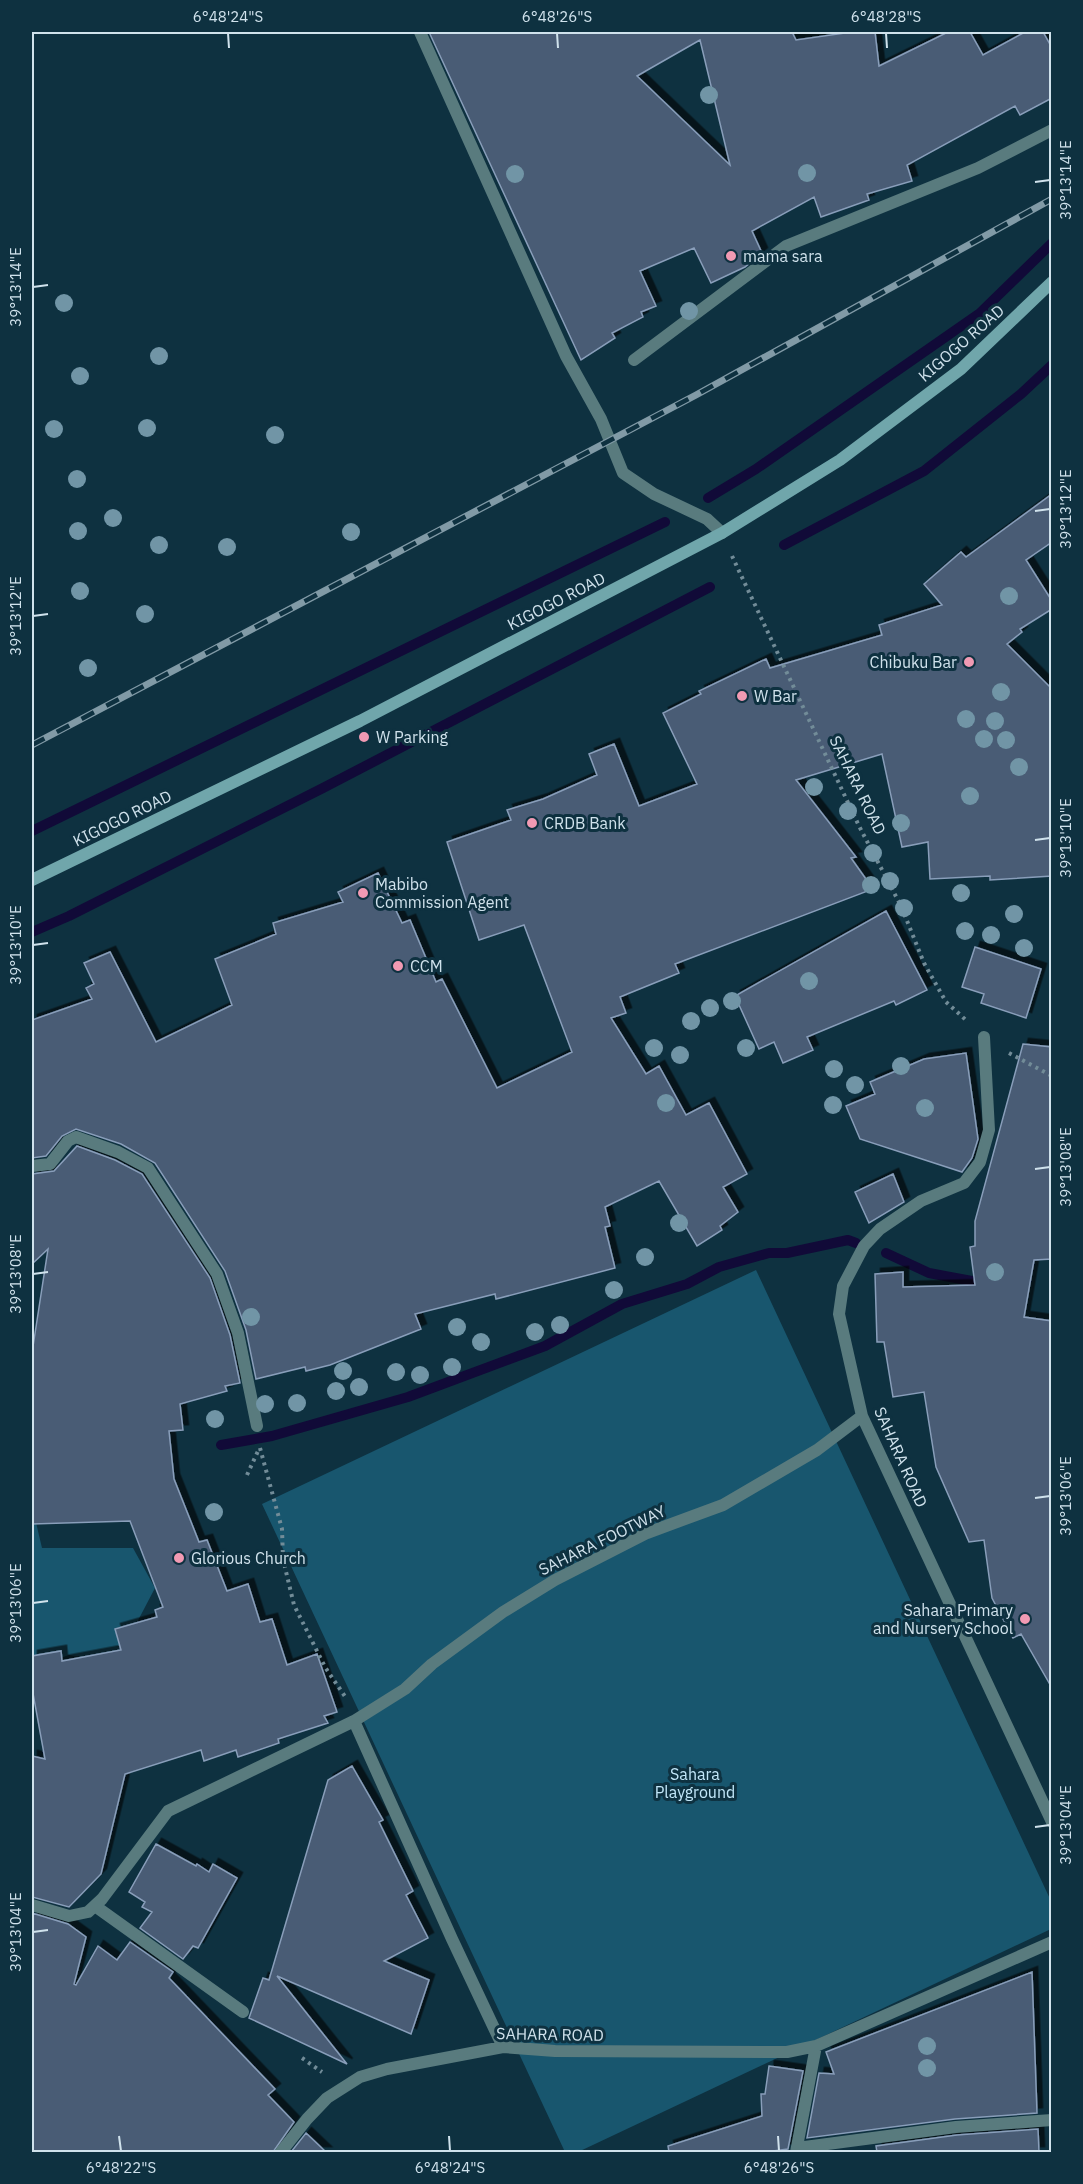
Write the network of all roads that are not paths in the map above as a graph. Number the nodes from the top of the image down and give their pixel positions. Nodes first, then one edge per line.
1 (420, 32) edge
2 (1052, 130) edge
3 (1052, 282) edge
4 (634, 360) dead end
5 (722, 533) junction
6 (32, 880) edge
7 (984, 1037) road end
8 (32, 1166) edge
9 (862, 1416) junction
10 (257, 1426) dead end
11 (354, 1721) junction
12 (1052, 1822) edge
13 (32, 1905) edge
14 (94, 1906) junction
15 (1050, 1947) edge
16 (243, 2012) dead end
17 (816, 2046) junction
18 (503, 2047) junction
19 (1052, 2120) edge
20 (797, 2150) edge
21 (281, 2152) edge

1 - 5 street
2 - 4 street
3 - 5 main road, KIGOGO ROAD
5 - 6 main road, KIGOGO ROAD
7 - 9 street, SAHARA ROAD
8 - 10 street
9 - 11 street, SAHARA FOOTWAY
9 - 12 street, SAHARA ROAD
11 - 14 street, SAHARA FOOTWAY
11 - 18 street
13 - 14 street
14 - 16 street
15 - 17 street, SAHARA ROAD
17 - 18 street, SAHARA ROAD
17 - 20 street
18 - 21 street, SAHARA ROAD
19 - 20 street

